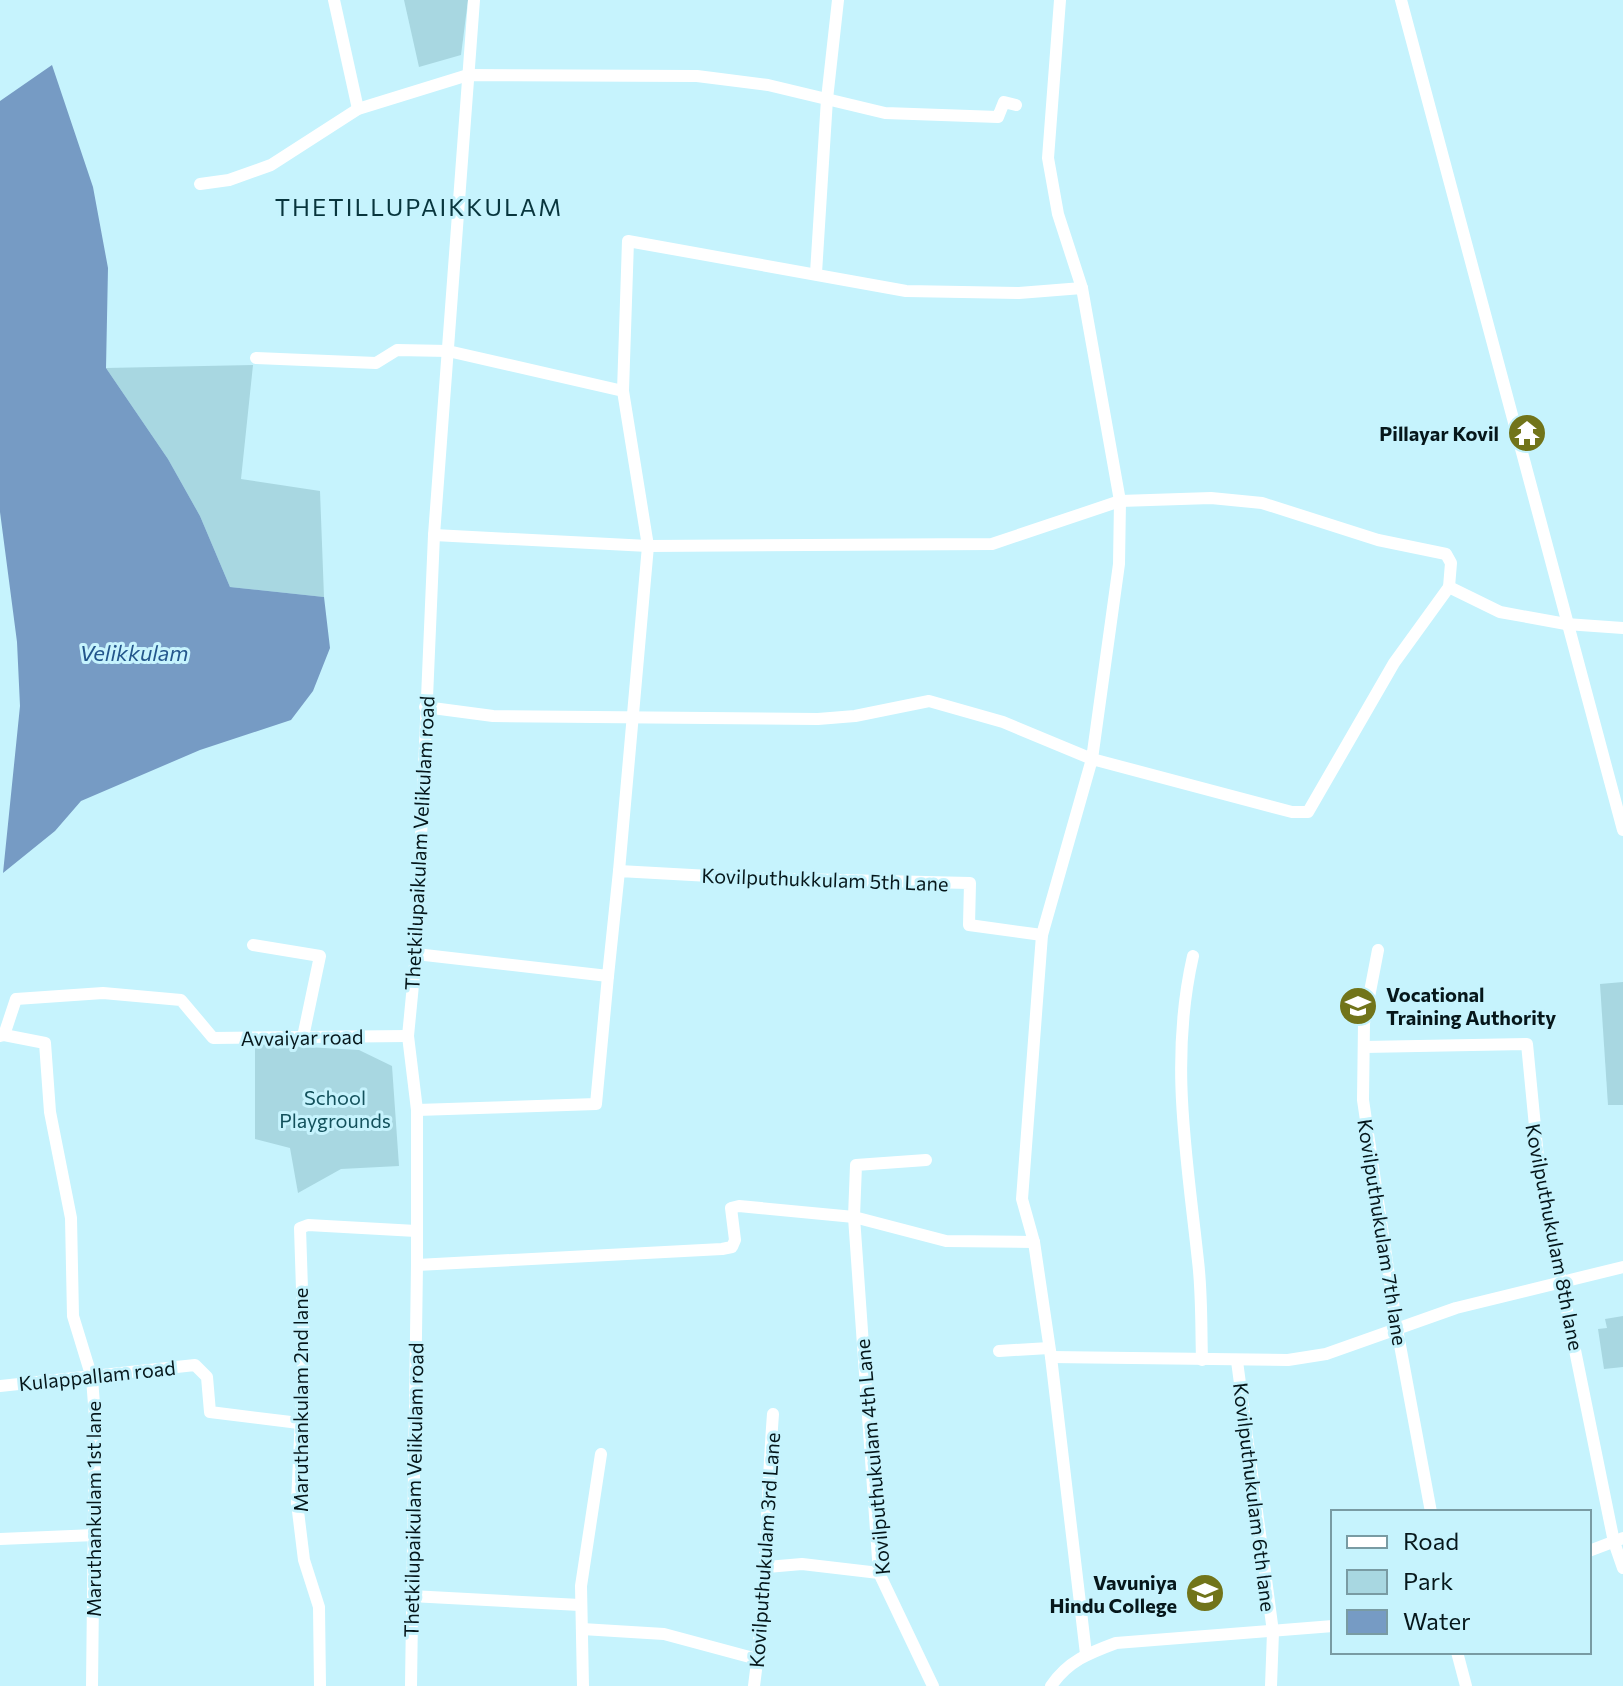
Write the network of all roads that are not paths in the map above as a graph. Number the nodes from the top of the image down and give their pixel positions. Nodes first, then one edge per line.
1 (334, 0) edge
2 (474, 0) edge
3 (838, 0) edge
4 (1060, 0) edge
5 (1401, 0) edge
6 (468, 75) junction
7 (827, 99) junction
8 (1016, 105) dead end
9 (358, 109) junction
10 (200, 184) dead end
11 (816, 273) junction
12 (1082, 288) junction
13 (448, 351) junction
14 (256, 358) dead end
15 (623, 391) junction
16 (1120, 501) junction
17 (434, 535) junction
18 (648, 546) junction
19 (1449, 587) junction
20 (1566, 624) junction
21 (1623, 628) edge
22 (425, 707) junction
23 (635, 716) junction
24 (1092, 759) junction
25 (1623, 830) edge
26 (619, 871) junction
27 (1042, 935) junction
28 (253, 945) dead end
29 (1378, 950) dead end
30 (416, 954) junction
31 (1193, 956) dead end
32 (608, 976) junction
33 (2, 1036) edge
34 (408, 1036) junction
35 (303, 1037) junction
36 (1364, 1047) junction
37 (417, 1110) junction
38 (926, 1160) dead end
39 (854, 1217) junction
40 (416, 1231) junction
41 (1034, 1242) junction
42 (417, 1265) junction
43 (1623, 1267) edge
44 (1564, 1280) junction
45 (1397, 1329) junction
46 (999, 1351) dead end
47 (1050, 1353) junction
48 (1202, 1360) junction
49 (1237, 1361) junction
50 (92, 1378) junction
51 (0, 1386) edge
52 (773, 1414) dead end
53 (299, 1423) junction
54 (601, 1454) dead end
55 (1431, 1510) edge
56 (95, 1535) junction
57 (0, 1539) edge
58 (1618, 1540) edge
59 (1591, 1550) edge
60 (767, 1567) junction
61 (1623, 1568) edge
62 (879, 1573) junction
63 (411, 1596) junction
64 (580, 1605) junction
65 (1331, 1626) edge
66 (582, 1629) junction
67 (1273, 1632) junction
68 (1086, 1654) junction
69 (1458, 1654) edge
70 (757, 1659) junction
71 (92, 1686) edge
72 (320, 1686) edge
73 (411, 1686) edge
74 (583, 1686) edge
75 (754, 1686) edge
76 (933, 1686) edge
77 (1051, 1686) edge
78 (1271, 1686) edge
79 (1466, 1686) edge

1 - 9 street
2 - 6 street, Thetkilupaikulam Velikulam road
3 - 7 street
4 - 12 street
5 - 20 street
6 - 7 street
6 - 9 street
6 - 13 street, Thetkilupaikulam Velikulam road
7 - 8 street
7 - 11 street
9 - 10 street
11 - 12 street
11 - 15 street
12 - 16 street
13 - 14 street
13 - 15 street
13 - 17 street, Thetkilupaikulam Velikulam road
15 - 18 street
16 - 18 street
16 - 19 street
16 - 24 street
17 - 18 street
17 - 22 street, Thetkilupaikulam Velikulam road
18 - 23 street
19 - 20 street
19 - 24 street
20 - 21 street
20 - 25 street
22 - 23 street
22 - 30 street, Thetkilupaikulam Velikulam road
23 - 24 street
23 - 26 street
24 - 27 street
26 - 27 street, Kovilputhukkulam 5th Lane
26 - 32 street
27 - 41 street
28 - 35 street
29 - 36 street, Kovilputhukulam 7th lane
30 - 32 street
30 - 34 street, Thetkilupaikulam Velikulam road
31 - 48 street
32 - 37 street
33 - 35 street, Avvaiyar road
33 - 50 street, Maruthankulam 1st lane
34 - 35 street, Avvaiyar road
34 - 37 street, Thetkilupaikulam Velikulam road
36 - 44 street, Kovilputhukulam 8th lane
36 - 45 street, Kovilputhukulam 7th lane
37 - 40 street, Thetkilupaikulam Velikulam road
38 - 39 street, Kovilputhukulam 4th Lane
39 - 41 street
39 - 42 street
39 - 62 street, Kovilputhukulam 4th Lane
40 - 42 street, Thetkilupaikulam Velikulam road
40 - 53 street, Maruthankulam 2nd lane
41 - 47 street
42 - 63 street, Thetkilupaikulam Velikulam road
43 - 44 street
44 - 45 street
44 - 58 street, Kovilputhukulam 8th lane
45 - 49 street
45 - 55 street, Kovilputhukulam 7th lane
46 - 47 street
47 - 48 street
47 - 68 street
48 - 49 street
49 - 67 street, Kovilputhukulam 6th lane
50 - 51 street, Kulappallam road
50 - 53 street, Kulappallam road
50 - 56 street, Maruthankulam 1st lane
52 - 60 street, Kovilputhukulam 3rd Lane
53 - 72 street, Maruthankulam 2nd lane
54 - 64 street
56 - 57 street
56 - 71 street, Maruthankulam 1st lane
58 - 59 street
58 - 61 street, Kovilputhukulam 8th lane
60 - 62 street
60 - 70 street, Kovilputhukulam 3rd Lane
62 - 76 street, Kovilputhukulam 4th Lane
63 - 64 street
63 - 73 street, Thetkilupaikulam Velikulam road
64 - 66 street
65 - 67 street
66 - 70 street
66 - 74 street
67 - 68 street
67 - 78 street, Kovilputhukulam 6th lane
68 - 77 street
69 - 79 street
70 - 75 street, Kovilputhukulam 3rd Lane

